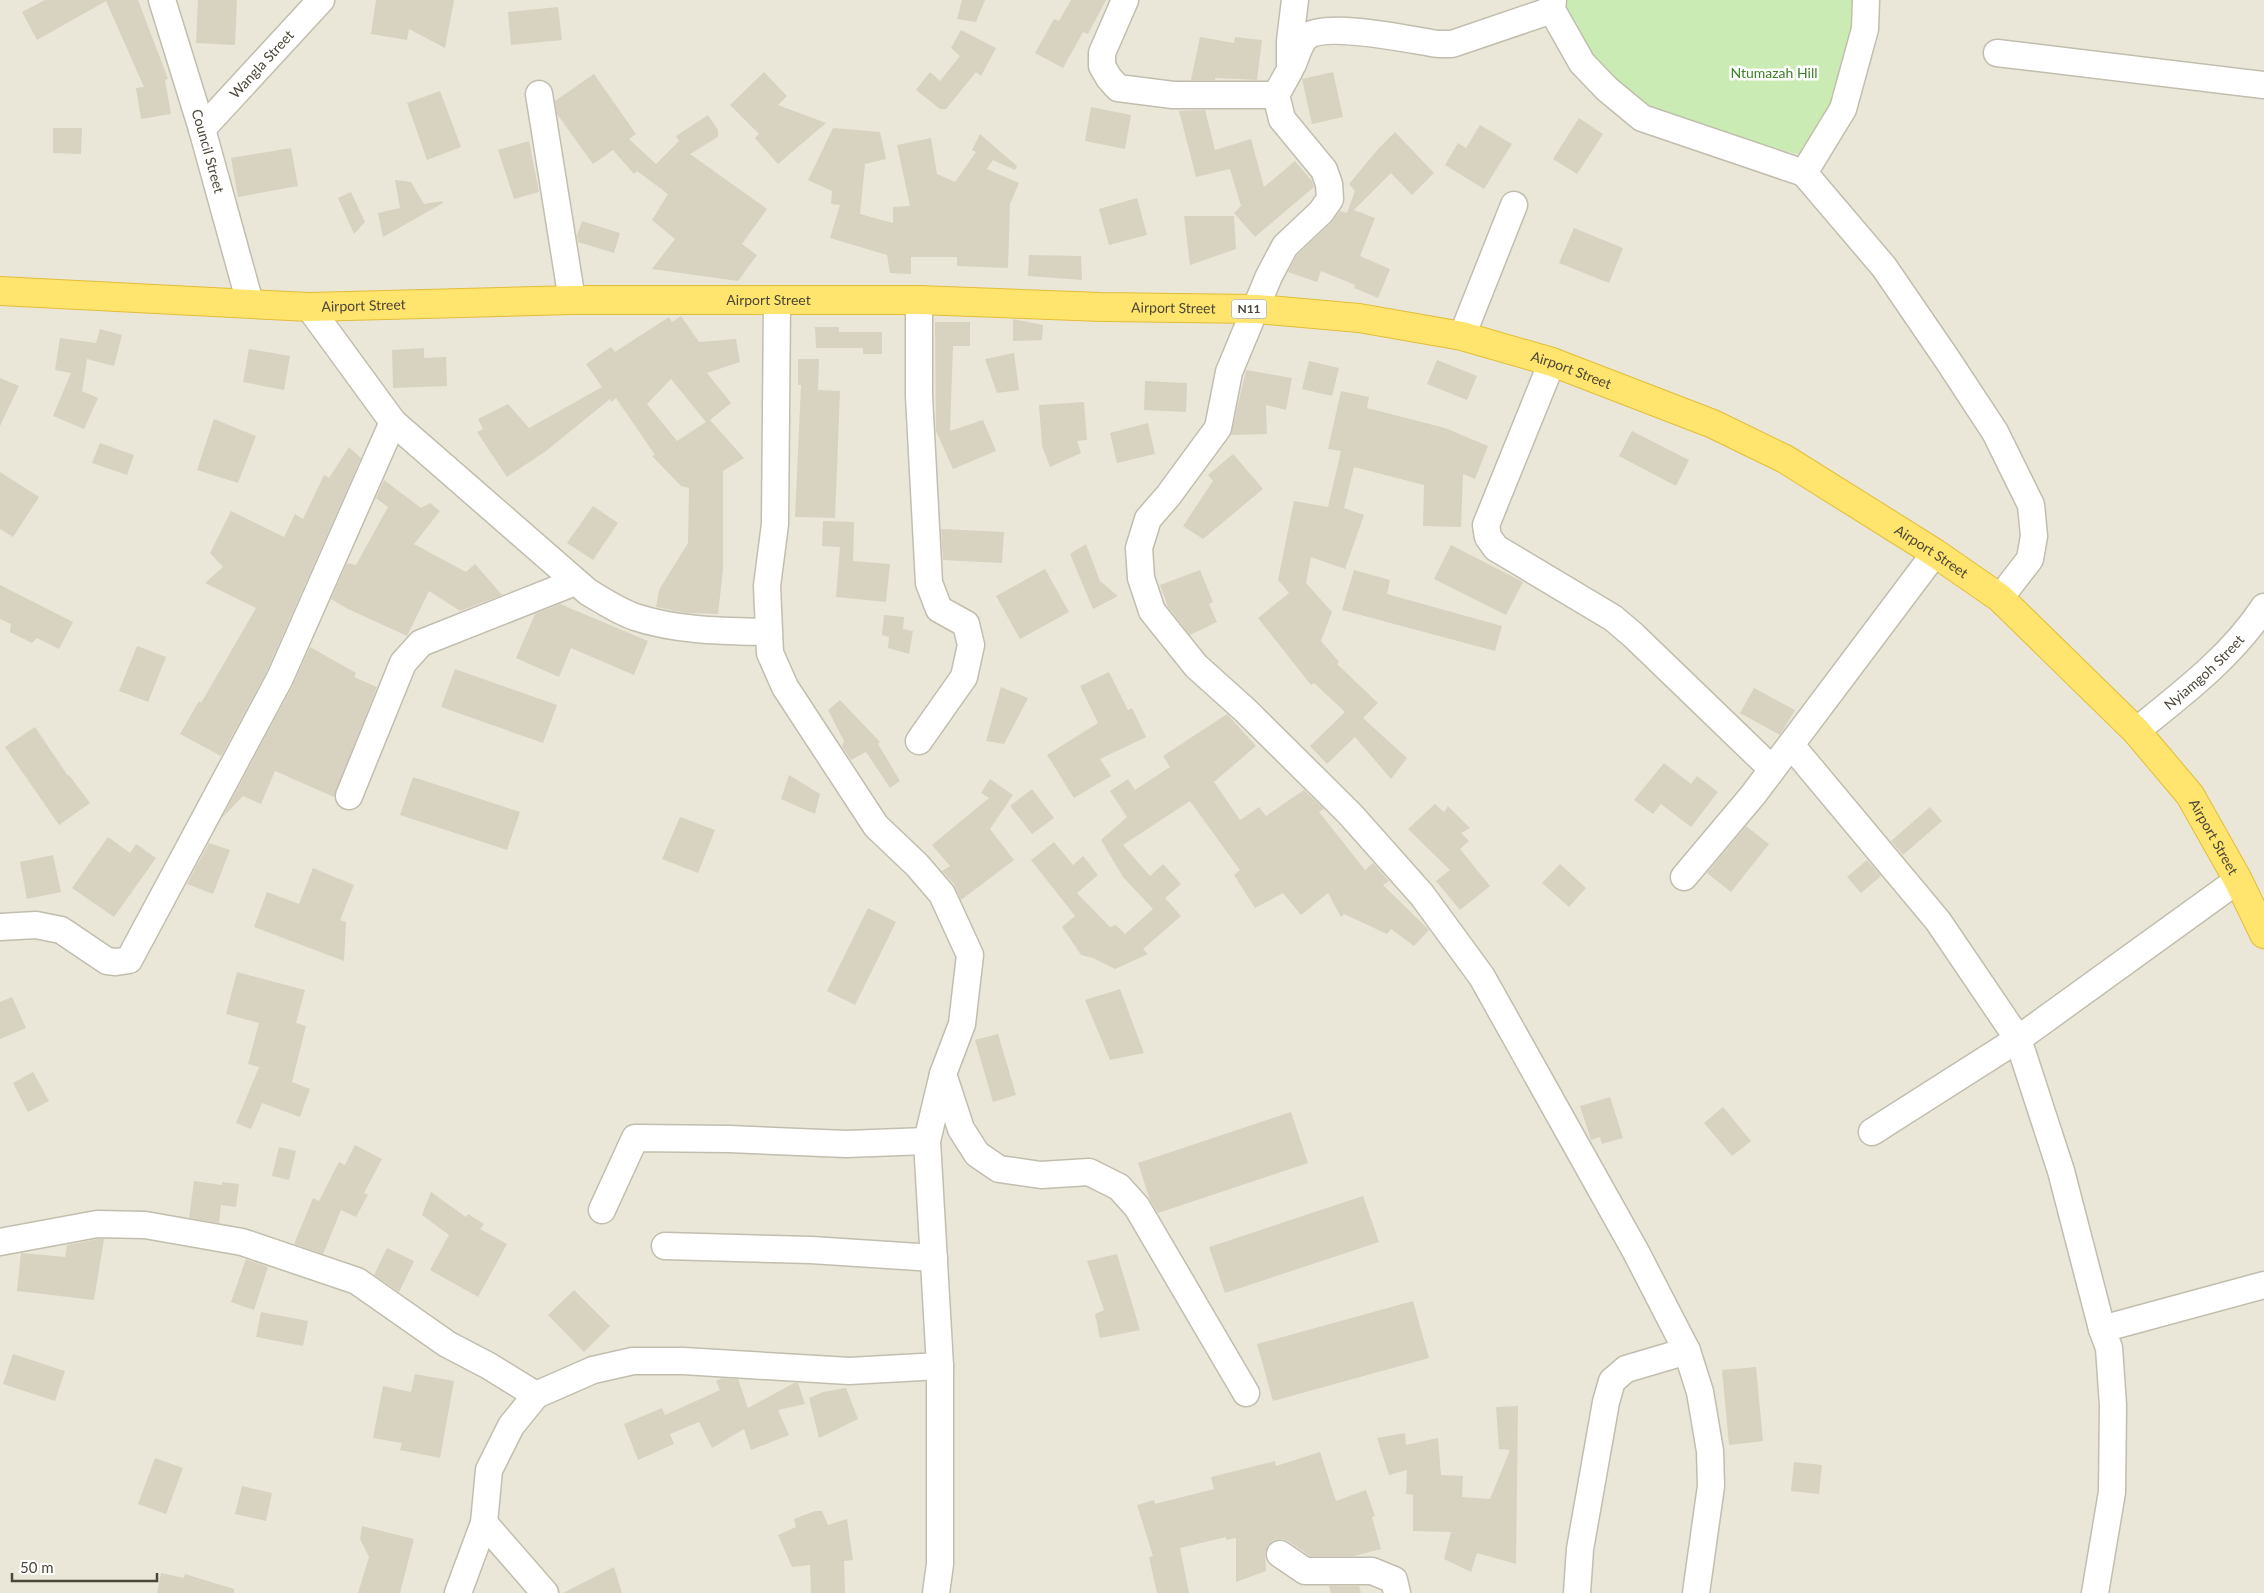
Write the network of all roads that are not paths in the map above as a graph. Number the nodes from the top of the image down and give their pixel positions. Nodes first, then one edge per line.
1 (162, 0) edge
2 (322, 0) edge
3 (1126, 0) edge
4 (1295, 0) edge
5 (1866, 0) edge
6 (1553, 5) edge
7 (1997, 53) dead end
8 (1290, 70) junction
9 (2264, 85) edge
10 (539, 94) dead end
11 (1276, 95) junction
12 (202, 129) junction
13 (1804, 173) junction
14 (1514, 205) dead end
15 (0, 291) edge
16 (572, 300) junction
17 (919, 300) junction
18 (777, 301) junction
19 (250, 303) junction
20 (309, 306) junction
21 (1257, 309) junction
22 (1462, 336) junction
23 (1552, 362) junction
24 (393, 422) junction
25 (1935, 553) junction
26 (575, 582) junction
27 (2000, 598) junction
28 (2264, 606) edge
29 (768, 632) junction
30 (2136, 731) junction
31 (919, 741) dead end
32 (1791, 745) junction
33 (1772, 769) junction
34 (349, 796) dead end
35 (1684, 877) dead end
36 (2238, 880) junction
37 (0, 927) edge
38 (2264, 934) edge
39 (2018, 1038) junction
40 (944, 1074) junction
41 (1872, 1132) dead end
42 (927, 1140) junction
43 (602, 1210) dead end
44 (0, 1242) edge
45 (665, 1246) dead end
46 (934, 1258) junction
47 (2264, 1285) edge
48 (2102, 1329) junction
49 (1687, 1351) junction
50 (940, 1366) junction
51 (1246, 1393) dead end
52 (536, 1395) junction
53 (484, 1523) junction
54 (1280, 1554) dead end
55 (458, 1593) edge
56 (545, 1593) edge
57 (936, 1593) edge
58 (1397, 1593) edge
59 (1578, 1593) edge
60 (1696, 1593) edge
61 (2095, 1593) edge

1 - 12 street, Council Street
2 - 12 street, Wangla Street
3 - 11 street
4 - 8 street
5 - 13 street
6 - 8 street
6 - 13 street
7 - 9 street
8 - 11 street
10 - 16 street
11 - 21 street
12 - 19 street, Council Street
13 - 27 street
14 - 22 street
15 - 19 highway, Airport Street / N11
16 - 18 highway, Airport Street / N11
16 - 20 highway, Airport Street / N11
17 - 18 highway, Airport Street / N11
17 - 21 highway, Airport Street / N11
17 - 31 street
18 - 29 street
19 - 20 highway, Airport Street / N11
20 - 24 street
21 - 22 highway, Airport Street / N11
21 - 49 street
22 - 23 highway, Airport Street / N11
23 - 25 highway, Airport Street / N11
23 - 33 street
24 - 26 street
24 - 37 street
25 - 27 highway, Airport Street / N11
25 - 32 street
26 - 29 street
26 - 34 street
27 - 30 highway, Airport Street / N11
28 - 30 street, Nyiamgoh Street
29 - 40 street
30 - 36 highway, Airport Street / N11
32 - 33 street
32 - 39 street
33 - 35 street
36 - 38 highway, Airport Street / N11
36 - 39 street
39 - 41 street
39 - 48 street
40 - 42 street
40 - 51 street
42 - 43 street
42 - 46 street
44 - 52 street
45 - 46 street
46 - 50 street
47 - 48 street
48 - 61 street
49 - 59 street
49 - 60 street
50 - 52 street
50 - 57 street
52 - 53 street
53 - 55 street
53 - 56 street
54 - 58 street

